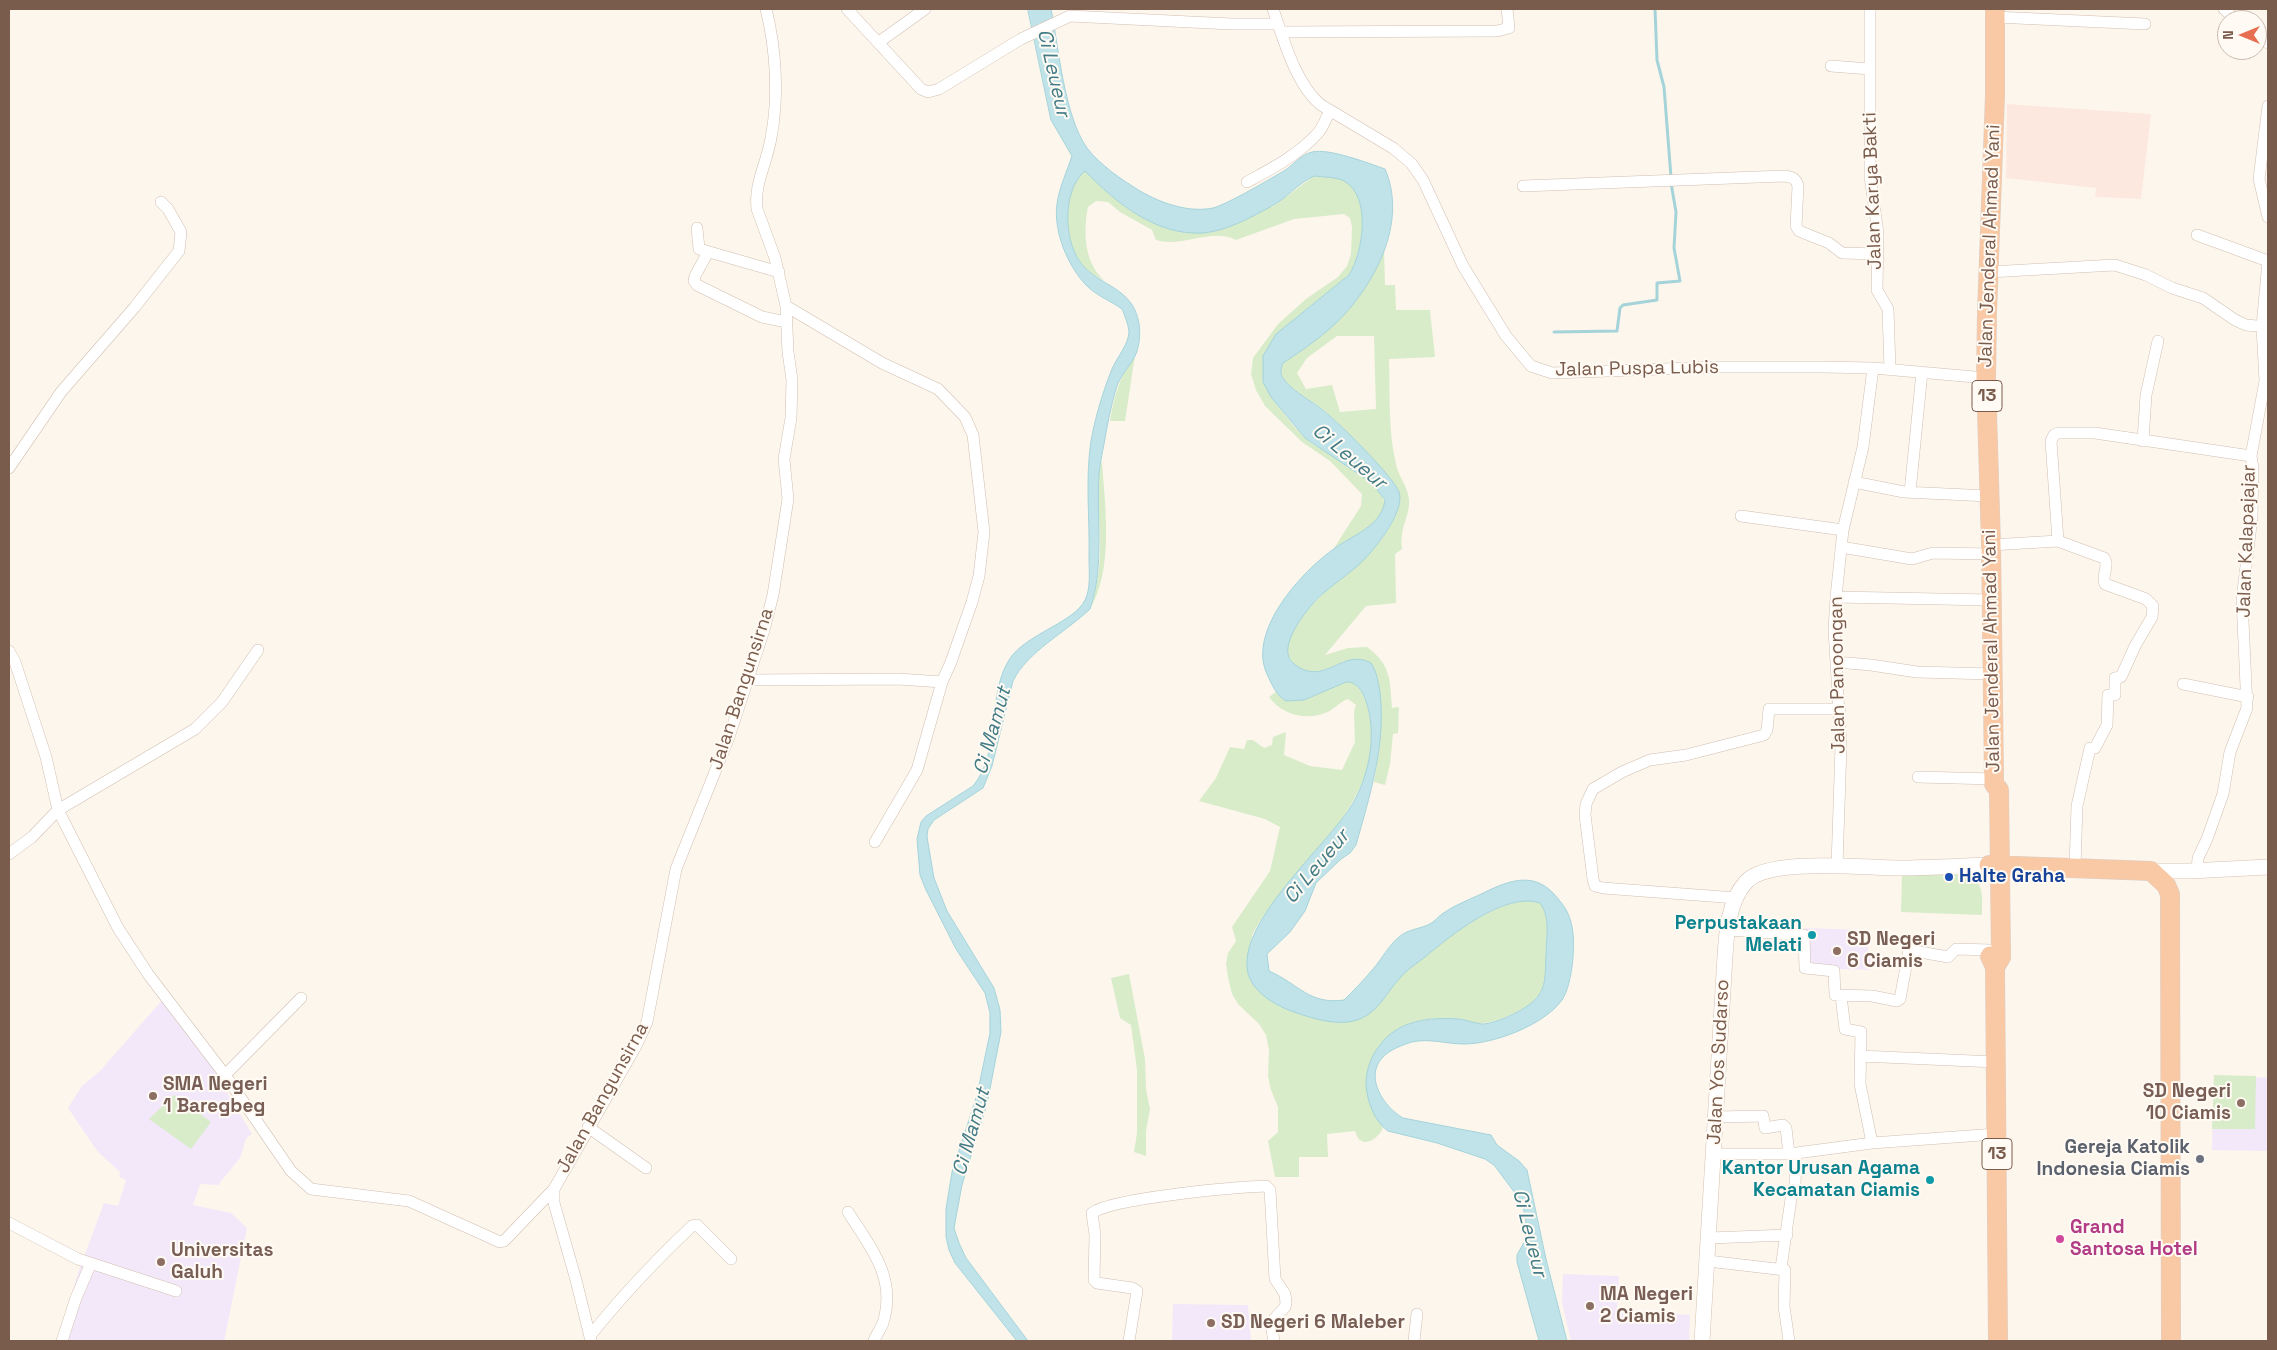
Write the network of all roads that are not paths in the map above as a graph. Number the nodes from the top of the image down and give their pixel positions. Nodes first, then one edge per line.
1 (766, 9) edge
2 (848, 9) edge
3 (925, 9) edge
4 (1273, 9) edge
5 (1507, 9) edge
6 (1870, 9) edge
7 (1995, 13) edge
8 (2145, 24) dead end
9 (1280, 28) junction
10 (879, 42) junction
11 (1831, 66) dead end
12 (1870, 69) junction
13 (2268, 106) edge
14 (1330, 111) junction
15 (1247, 182) dead end
16 (1523, 186) dead end
17 (161, 202) dead end
18 (2268, 217) edge
19 (697, 228) dead end
20 (2197, 235) dead end
21 (708, 252) junction
22 (1878, 254) junction
23 (778, 272) junction
24 (1989, 272) junction
25 (786, 306) junction
26 (786, 322) junction
27 (2265, 327) edge
28 (2158, 341) dead end
29 (1873, 368) junction
30 (1890, 369) junction
31 (1922, 372) junction
32 (1986, 378) junction
33 (2143, 441) junction
34 (2251, 456) junction
35 (9, 468) edge
36 (1854, 482) junction
37 (1910, 492) junction
38 (1989, 496) junction
39 (1741, 516) dead end
40 (1843, 530) junction
41 (2058, 542) junction
42 (1841, 547) junction
43 (1992, 549) junction
44 (1836, 596) junction
45 (1992, 600) junction
46 (258, 650) dead end
47 (9, 651) edge
48 (1836, 662) junction
49 (1992, 674) junction
50 (748, 680) junction
51 (942, 682) junction
52 (2183, 684) dead end
53 (2248, 697) junction
54 (1840, 709) junction
55 (1918, 776) dead end
56 (1994, 781) junction
57 (58, 810) junction
58 (876, 842) dead end
59 (9, 854) edge
60 (1995, 865) junction
61 (1837, 866) junction
62 (2075, 867) junction
63 (2268, 867) edge
64 (2151, 870) junction
65 (2194, 871) junction
66 (2170, 894) junction
67 (1737, 898) junction
68 (1728, 930) junction
69 (1993, 958) junction
70 (1841, 996) junction
71 (301, 998) dead end
72 (1860, 1056) junction
73 (1996, 1062) junction
74 (225, 1075) junction
75 (1716, 1117) junction
76 (588, 1127) junction
77 (1996, 1134) junction
78 (1872, 1143) junction
79 (1793, 1153) junction
80 (1714, 1154) junction
81 (646, 1168) dead end
82 (554, 1190) junction
83 (848, 1212) dead end
84 (9, 1223) edge
85 (1787, 1235) junction
86 (1710, 1238) junction
87 (731, 1259) dead end
88 (1708, 1261) junction
89 (91, 1262) junction
90 (1781, 1268) junction
91 (176, 1291) dead end
92 (1417, 1314) dead end
93 (590, 1339) edge
94 (62, 1341) edge
95 (874, 1341) edge
96 (1129, 1341) edge
97 (1274, 1341) edge
98 (1414, 1341) edge
99 (1702, 1341) edge
100 (1789, 1341) edge
101 (1998, 1341) edge
102 (2171, 1341) edge

1 - 23 street, Jalan Bangunsirna
2 - 10 street
3 - 10 street
4 - 9 street, Jalan Puspa Lubis
5 - 9 street
6 - 12 street, Jalan Karya Bakti
7 - 8 street
7 - 24 highway, Jalan Jenderal Ahmad Yani / 13
9 - 10 street
9 - 14 street, Jalan Puspa Lubis
11 - 12 street
12 - 22 street, Jalan Karya Bakti
13 - 18 street
14 - 15 street
14 - 29 street, Jalan Puspa Lubis
16 - 22 street
17 - 35 street
19 - 21 street
20 - 27 street
21 - 23 street
21 - 26 street
22 - 30 street, Jalan Karya Bakti
23 - 25 street, Jalan Bangunsirna
24 - 27 street
24 - 32 highway, Jalan Jenderal Ahmad Yani / 13
25 - 26 street, Jalan Bangunsirna
25 - 51 street
26 - 50 street, Jalan Bangunsirna
27 - 34 street
28 - 33 street
29 - 30 street, Jalan Puspa Lubis
29 - 36 street, Jalan Panoongan
30 - 31 street, Jalan Puspa Lubis
31 - 32 street, Jalan Puspa Lubis
31 - 37 street
32 - 38 highway, Jalan Jenderal Ahmad Yani / 13
33 - 34 street, Jalan Kalapajajar
33 - 41 street, Jalan Kalapajajar
34 - 53 street, Jalan Kalapajajar
36 - 37 street
36 - 40 street, Jalan Panoongan
37 - 38 street
38 - 43 highway, Jalan Jenderal Ahmad Yani / 13
39 - 40 street
40 - 42 street, Jalan Panoongan
41 - 43 street
41 - 62 street
42 - 43 street
42 - 44 street, Jalan Panoongan
43 - 45 highway, Jalan Jenderal Ahmad Yani / 13
44 - 45 street
44 - 48 street, Jalan Panoongan
45 - 49 highway, Jalan Jenderal Ahmad Yani / 13
46 - 57 street
47 - 57 street
48 - 49 street
48 - 54 street, Jalan Panoongan
49 - 56 highway, Jalan Jenderal Ahmad Yani / 13
50 - 51 street
50 - 76 street, Jalan Bangunsirna
51 - 58 street
52 - 53 street
53 - 65 street, Jalan Kalapajajar
54 - 61 street, Jalan Panoongan
54 - 67 street
55 - 56 street
56 - 60 highway, Jalan Jenderal Ahmad Yani / 13
57 - 59 street
57 - 74 street
60 - 61 main road, Jalan Yos Sudarso
60 - 62 highway
60 - 69 highway, Jalan Jenderal Ahmad Yani / 13
61 - 67 main road, Jalan Yos Sudarso
62 - 64 highway
63 - 65 main road
64 - 65 main road
64 - 66 highway
65 - 66 main road
66 - 102 highway
67 - 68 main road, Jalan Yos Sudarso
68 - 70 street
68 - 75 main road, Jalan Yos Sudarso
69 - 70 street
69 - 73 highway, Jalan Jenderal Ahmad Yani / 13
70 - 72 street
71 - 74 street
72 - 73 street
72 - 78 street
73 - 77 highway, Jalan Jenderal Ahmad Yani / 13
74 - 82 street
75 - 79 street
75 - 80 main road, Jalan Yos Sudarso
76 - 81 street
76 - 82 street, Jalan Bangunsirna
77 - 78 street
77 - 101 highway, Jalan Jenderal Ahmad Yani / 13
78 - 79 street
79 - 80 street
79 - 85 street
80 - 86 main road, Jalan Yos Sudarso
82 - 93 street, Jalan Bangunsirna
83 - 95 street
84 - 89 street
85 - 86 street
85 - 90 street
86 - 88 main road, Jalan Yos Sudarso
87 - 93 street
88 - 90 street
88 - 99 main road, Jalan Yos Sudarso
89 - 91 street
89 - 94 street
90 - 100 street
92 - 98 street
96 - 97 street

